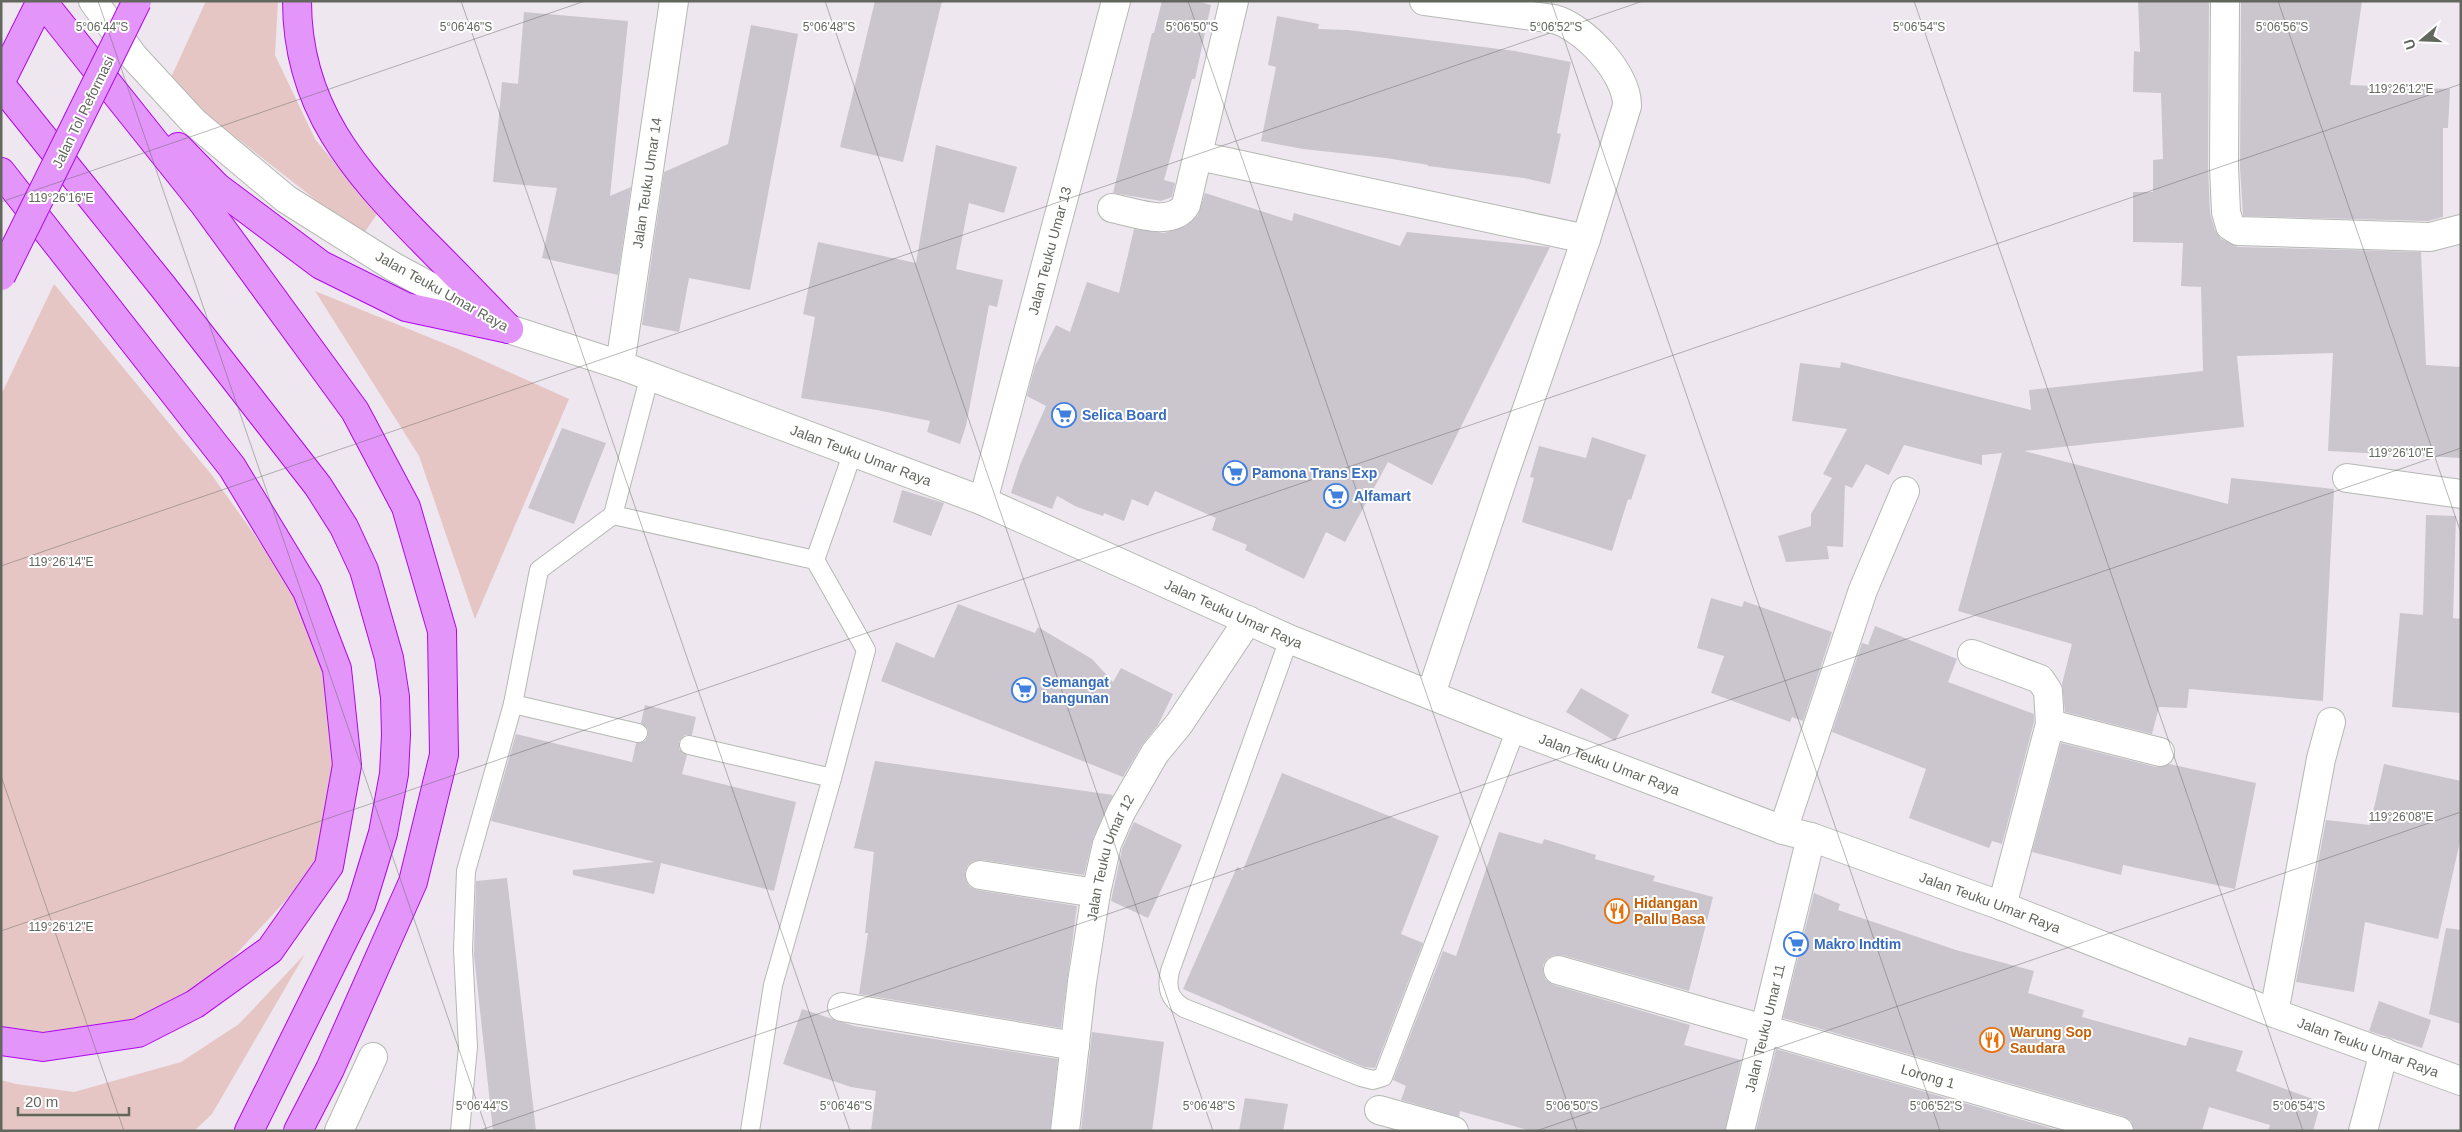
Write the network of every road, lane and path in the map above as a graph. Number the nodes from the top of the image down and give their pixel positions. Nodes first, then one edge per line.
1 (42, 1) edge
2 (93, 1) edge
3 (137, 1) edge
4 (298, 1) edge
5 (674, 1) edge
6 (1116, 1) edge
7 (1234, 1) edge
8 (1424, 1) edge
9 (2225, 1) edge
10 (76, 43) junction
11 (1, 81) edge
12 (1, 85) edge
13 (1198, 156) junction
14 (1, 172) edge
15 (1112, 208) dead end
16 (2461, 229) edge
17 (1586, 239) junction
18 (1, 276) edge
19 (509, 329) junction
20 (620, 364) junction
21 (650, 375) junction
22 (853, 452) junction
23 (2346, 478) dead end
24 (1905, 492) dead end
25 (2461, 494) edge
26 (983, 501) junction
27 (613, 515) junction
28 (815, 560) junction
29 (1248, 620) junction
30 (1289, 638) junction
31 (1972, 654) dead end
32 (1431, 694) junction
33 (513, 704) junction
34 (2331, 722) dead end
35 (2050, 724) junction
36 (1516, 729) junction
37 (638, 734) dead end
38 (689, 745) dead end
39 (2160, 752) dead end
40 (832, 778) junction
41 (1783, 830) junction
42 (1811, 837) junction
43 (980, 875) dead end
44 (1096, 893) junction
45 (2002, 906) junction
46 (1558, 970) dead end
47 (842, 1007) dead end
48 (2274, 1013) junction
49 (1765, 1029) junction
50 (1, 1041) edge
51 (1075, 1046) junction
52 (2384, 1052) junction
53 (373, 1057) dead end
54 (2461, 1081) edge
55 (1379, 1110) dead end
56 (249, 1131) edge
57 (298, 1131) edge
58 (339, 1131) edge
59 (460, 1131) edge
60 (750, 1131) edge
61 (1065, 1131) edge
62 (1454, 1131) edge
63 (1740, 1131) edge
64 (2119, 1131) edge
65 (2363, 1131) edge

1 - 10 highway
1 - 11 highway
2 - 19 street, Jalan Teuku Umar Raya
3 - 18 highway, Jalan Tol Reformasi, bridge
4 - 19 highway
5 - 20 street, Jalan Teuku Umar 14
6 - 26 street, Jalan Teuku Umar 13
7 - 13 street
8 - 17 street
9 - 16 street
10 - 19 highway
10 - 57 highway
12 - 56 highway
13 - 15 street
13 - 17 street
14 - 50 highway
17 - 32 street
19 - 20 street, Jalan Teuku Umar Raya
20 - 21 street, Jalan Teuku Umar Raya
21 - 22 street, Jalan Teuku Umar Raya
21 - 27 lane
22 - 26 street, Jalan Teuku Umar Raya
22 - 28 lane
23 - 25 street
24 - 41 street
26 - 29 street, Jalan Teuku Umar Raya
27 - 28 lane
27 - 33 lane
28 - 40 lane
29 - 30 street, Jalan Teuku Umar Raya
29 - 44 street, Jalan Teuku Umar 12
30 - 32 street, Jalan Teuku Umar Raya
30 - 36 lane
31 - 35 street
32 - 36 street, Jalan Teuku Umar Raya
33 - 37 lane
33 - 59 lane
34 - 48 street
35 - 39 street
35 - 45 street
36 - 41 street, Jalan Teuku Umar Raya
38 - 40 lane
40 - 60 lane
41 - 42 street, Jalan Teuku Umar Raya
42 - 45 street, Jalan Teuku Umar Raya
42 - 49 street, Jalan Teuku Umar 11
43 - 44 street
44 - 51 street, Jalan Teuku Umar 12
45 - 48 street, Jalan Teuku Umar Raya
46 - 49 street, Lorong 1
47 - 51 street
48 - 52 street, Jalan Teuku Umar Raya
49 - 63 street, Jalan Teuku Umar 11
49 - 64 street, Lorong 1
51 - 61 street, Jalan Teuku Umar 12
52 - 54 street, Jalan Teuku Umar Raya
52 - 65 street
53 - 58 street
55 - 62 street

